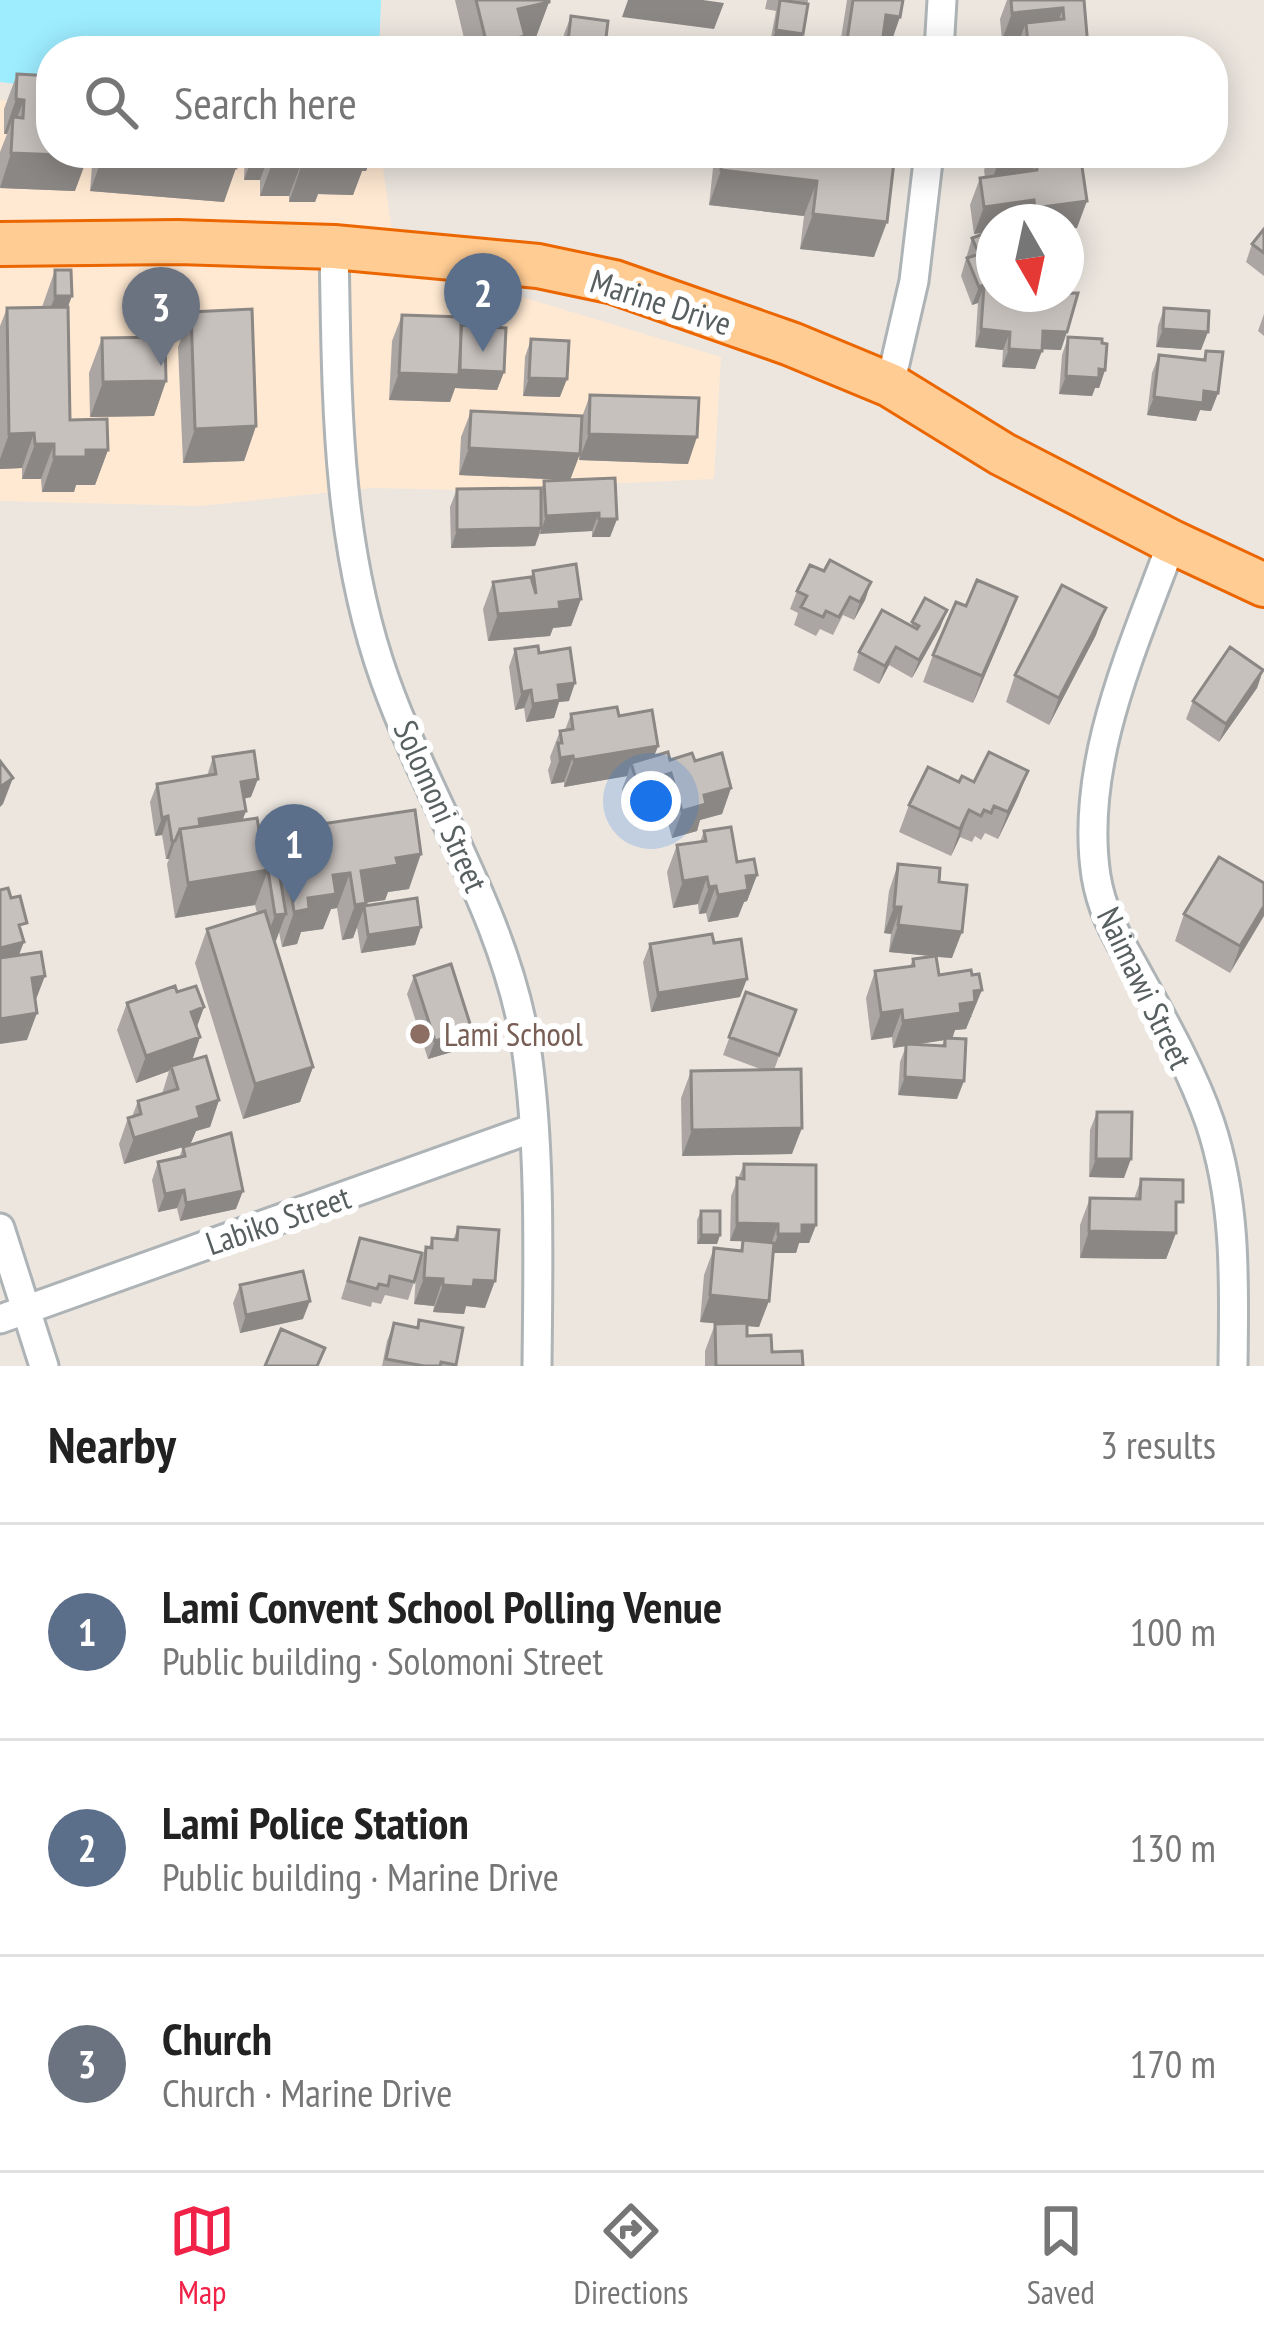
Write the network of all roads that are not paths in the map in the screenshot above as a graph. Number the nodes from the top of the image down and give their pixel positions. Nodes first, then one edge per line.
1 (942, 0) edge
2 (941, 36) edge
3 (927, 168) edge
4 (0, 244) edge
5 (334, 247) junction
6 (890, 385) junction
7 (1172, 542) junction
8 (1264, 585) edge
9 (532, 1129) junction
10 (0, 1228) edge
11 (1250, 1262) edge
12 (12, 1315) edge
13 (44, 1366) edge
14 (537, 1366) edge
15 (1233, 1366) edge

1 - 2 street
3 - 6 street
4 - 5 highway, Marine Drive
5 - 6 highway, Marine Drive
5 - 9 street, Solomoni Street
6 - 7 highway, Marine Drive
7 - 8 highway, Marine Drive
7 - 11 street, Naimawi Street
9 - 12 street, Labiko Street
9 - 14 street, Solomoni Street
10 - 12 street
11 - 15 street, Naimawi Street
12 - 13 street

